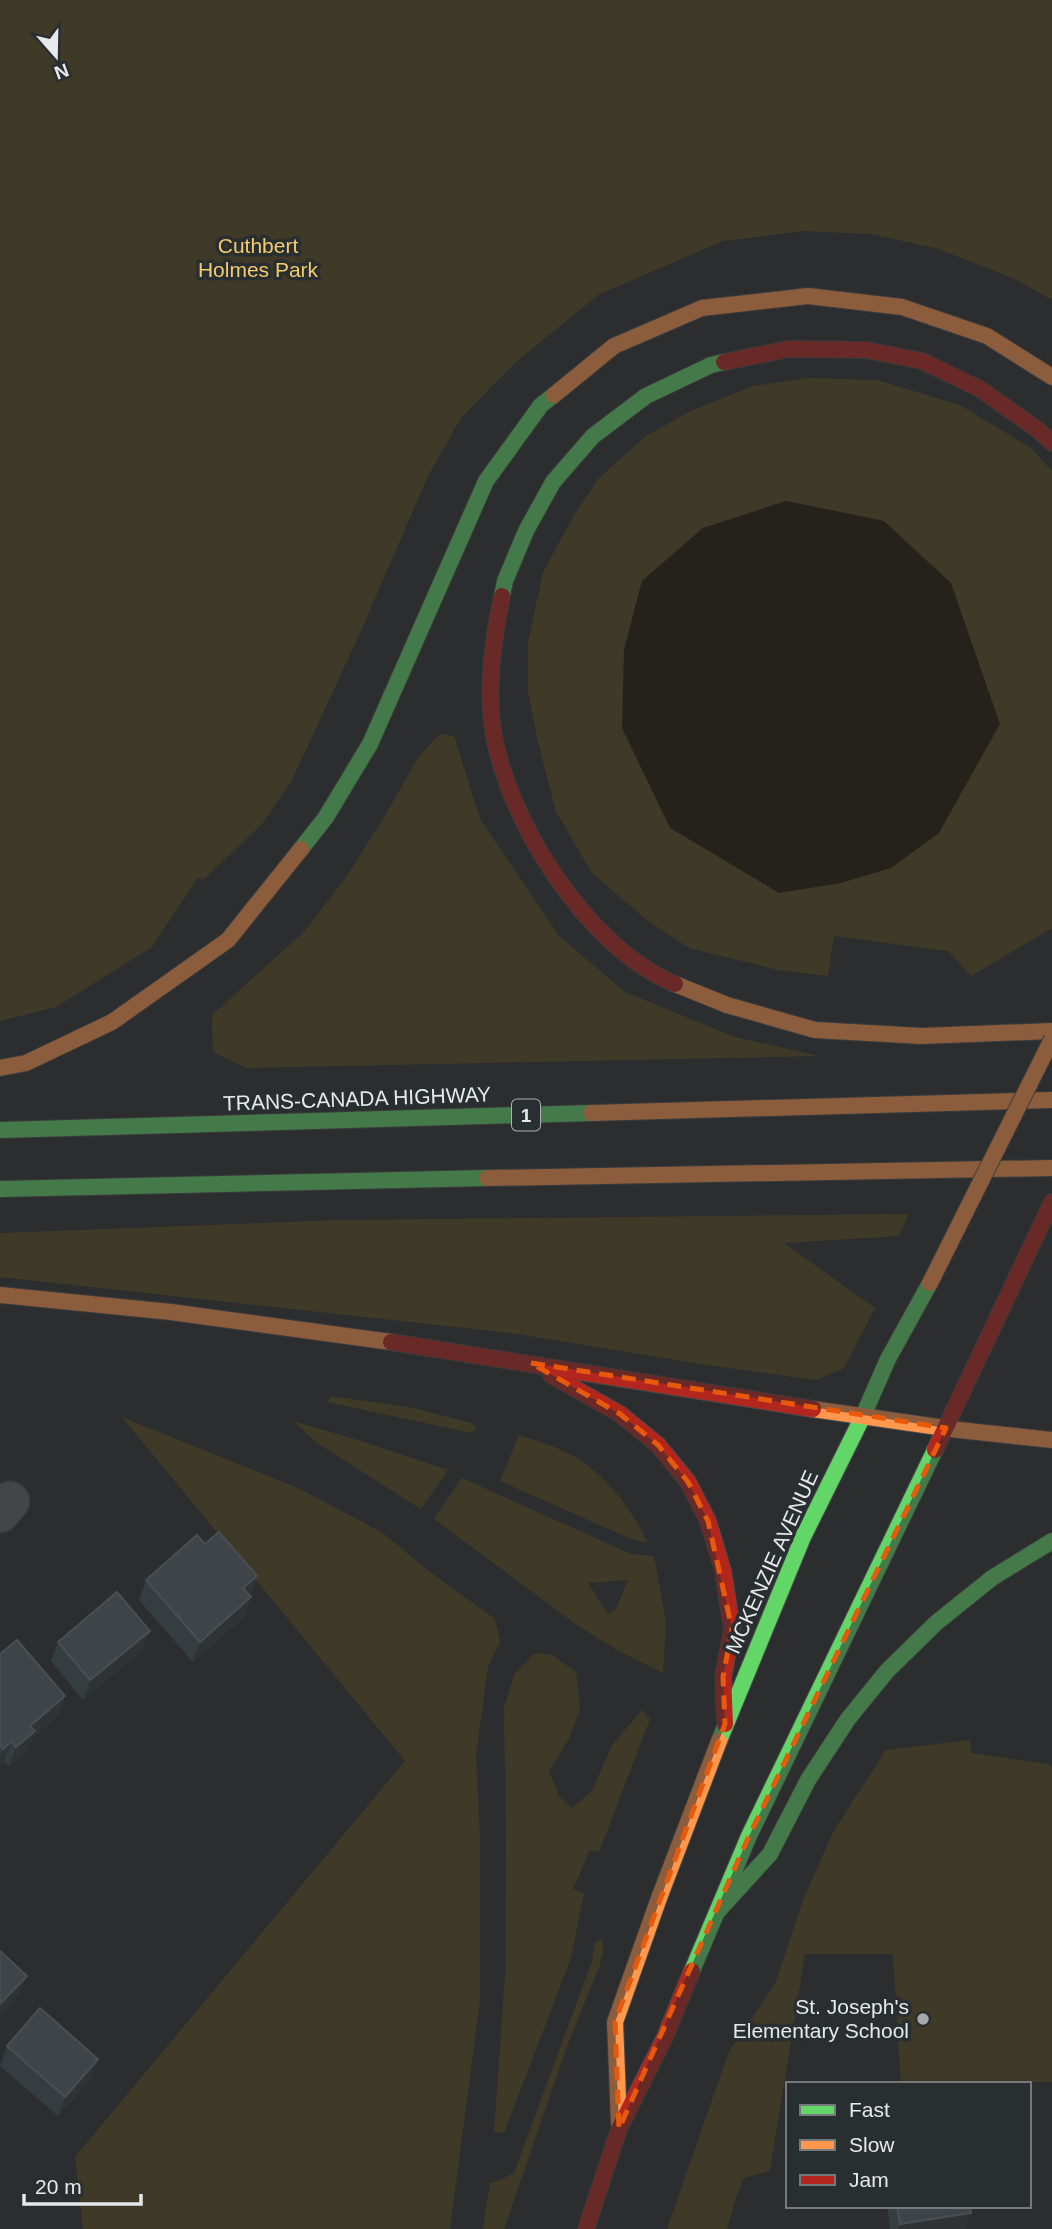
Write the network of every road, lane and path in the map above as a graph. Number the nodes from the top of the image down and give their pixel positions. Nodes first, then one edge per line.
1 (1052, 377) edge
2 (1052, 443) edge
3 (1052, 1031) edge
4 (1052, 1039) edge
5 (0, 1068) edge
6 (1052, 1100) edge
7 (0, 1130) edge
8 (1052, 1168) edge
9 (0, 1189) edge
10 (1052, 1202) edge
11 (0, 1295) edge
12 (531, 1363) junction
13 (863, 1416) junction
14 (946, 1428) junction
15 (1052, 1440) edge
16 (1052, 1541) edge
17 (725, 1724) junction
18 (717, 1912) junction
19 (619, 2129) junction
20 (586, 2229) edge

1 - 5 main road
2 - 3 main road
4 - 13 main road, MCKENZIE AVENUE, bridge
6 - 7 main road, TRANS-CANADA HIGHWAY / 1
8 - 9 main road
10 - 14 main road, MCKENZIE AVENUE
11 - 12 main road
12 - 13 main road
12 - 17 main road
13 - 14 main road
13 - 17 main road, MCKENZIE AVENUE
14 - 15 main road
14 - 18 main road, MCKENZIE AVENUE
16 - 18 main road
17 - 19 main road, MCKENZIE AVENUE
18 - 19 main road, MCKENZIE AVENUE
19 - 20 main road, MCKENZIE AVENUE

